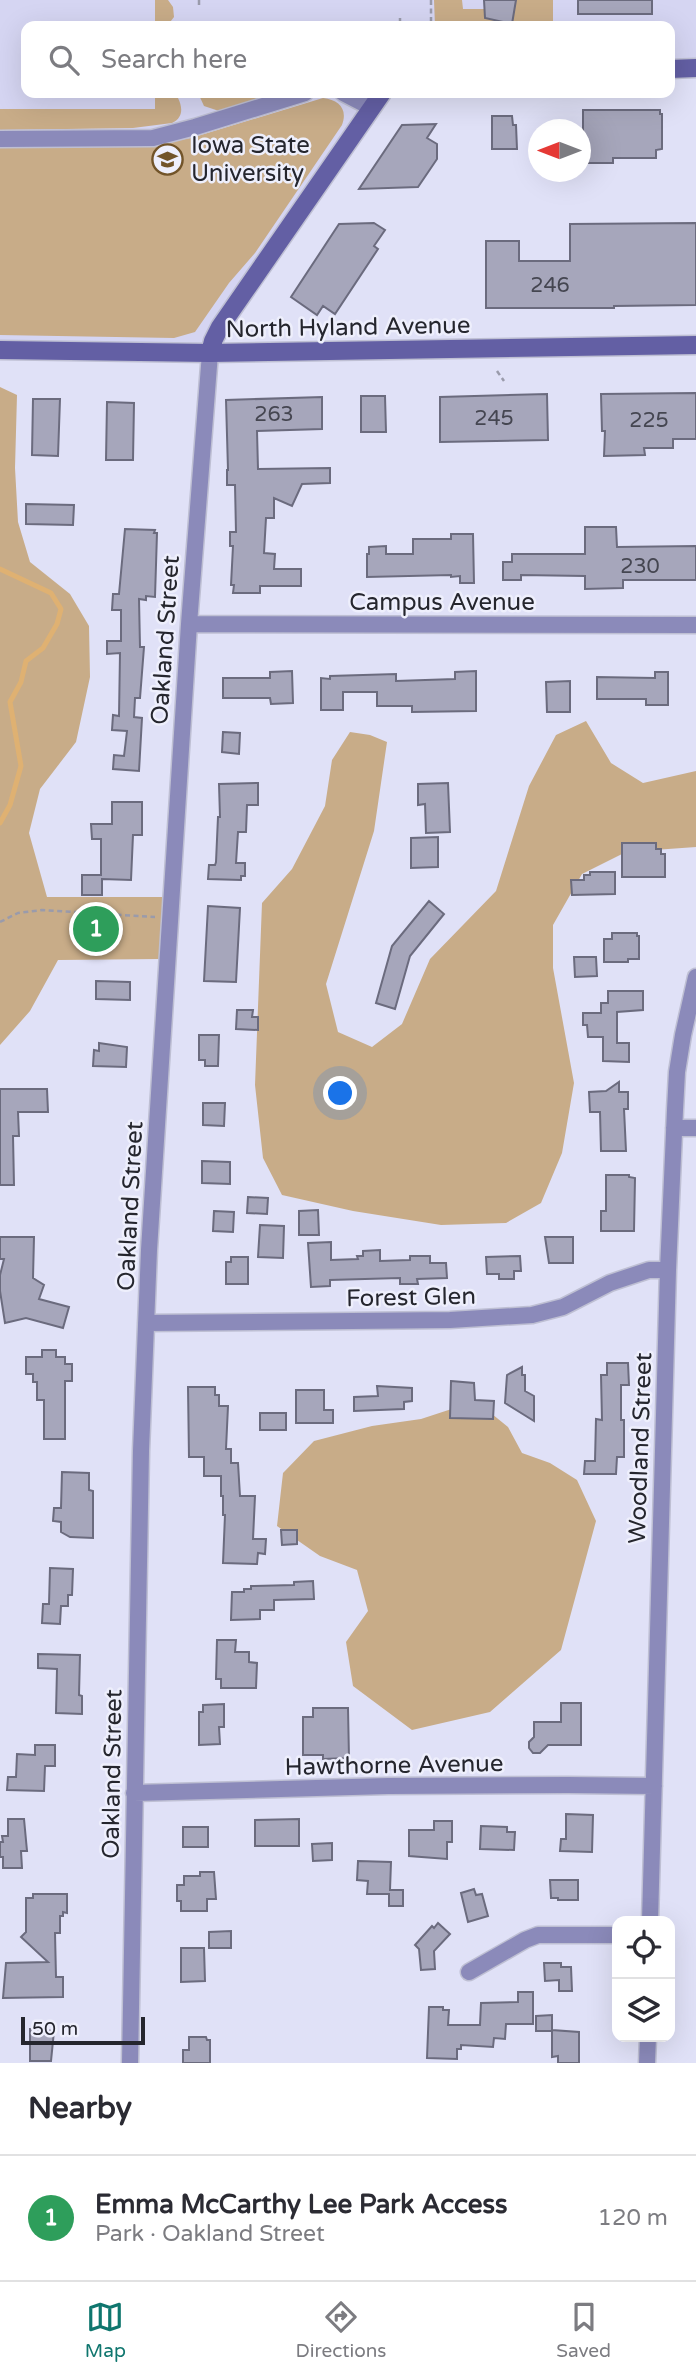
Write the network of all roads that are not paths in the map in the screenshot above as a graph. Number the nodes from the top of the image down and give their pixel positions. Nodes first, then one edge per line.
1 (696, 68) edge
2 (675, 69) edge
3 (289, 98) edge
4 (376, 100) edge
5 (0, 139) edge
6 (696, 345) edge
7 (0, 350) edge
8 (210, 354) junction
9 (189, 624) junction
10 (696, 625) edge
11 (696, 977) edge
12 (674, 1128) junction
13 (696, 1128) edge
14 (668, 1270) junction
15 (146, 1324) junction
16 (654, 1786) junction
17 (134, 1793) junction
18 (650, 1916) edge
19 (612, 1935) edge
20 (469, 1972) dead end
21 (648, 2042) edge
22 (130, 2063) edge
23 (647, 2063) edge

1 - 2 main road
3 - 5 street
4 - 8 main road
6 - 8 main road, North Hyland Avenue
7 - 8 main road, North Hyland Avenue
8 - 9 street, Oakland Street
9 - 10 street, Campus Avenue
9 - 15 street, Oakland Street
11 - 12 street, Woodland Street
12 - 13 street
12 - 14 street, Woodland Street
14 - 15 street, Forest Glen
14 - 16 street, Woodland Street
15 - 17 street, Oakland Street
16 - 17 street, Hawthorne Avenue
16 - 18 street, Woodland Street
17 - 22 street, Oakland Street
19 - 20 street
21 - 23 street

